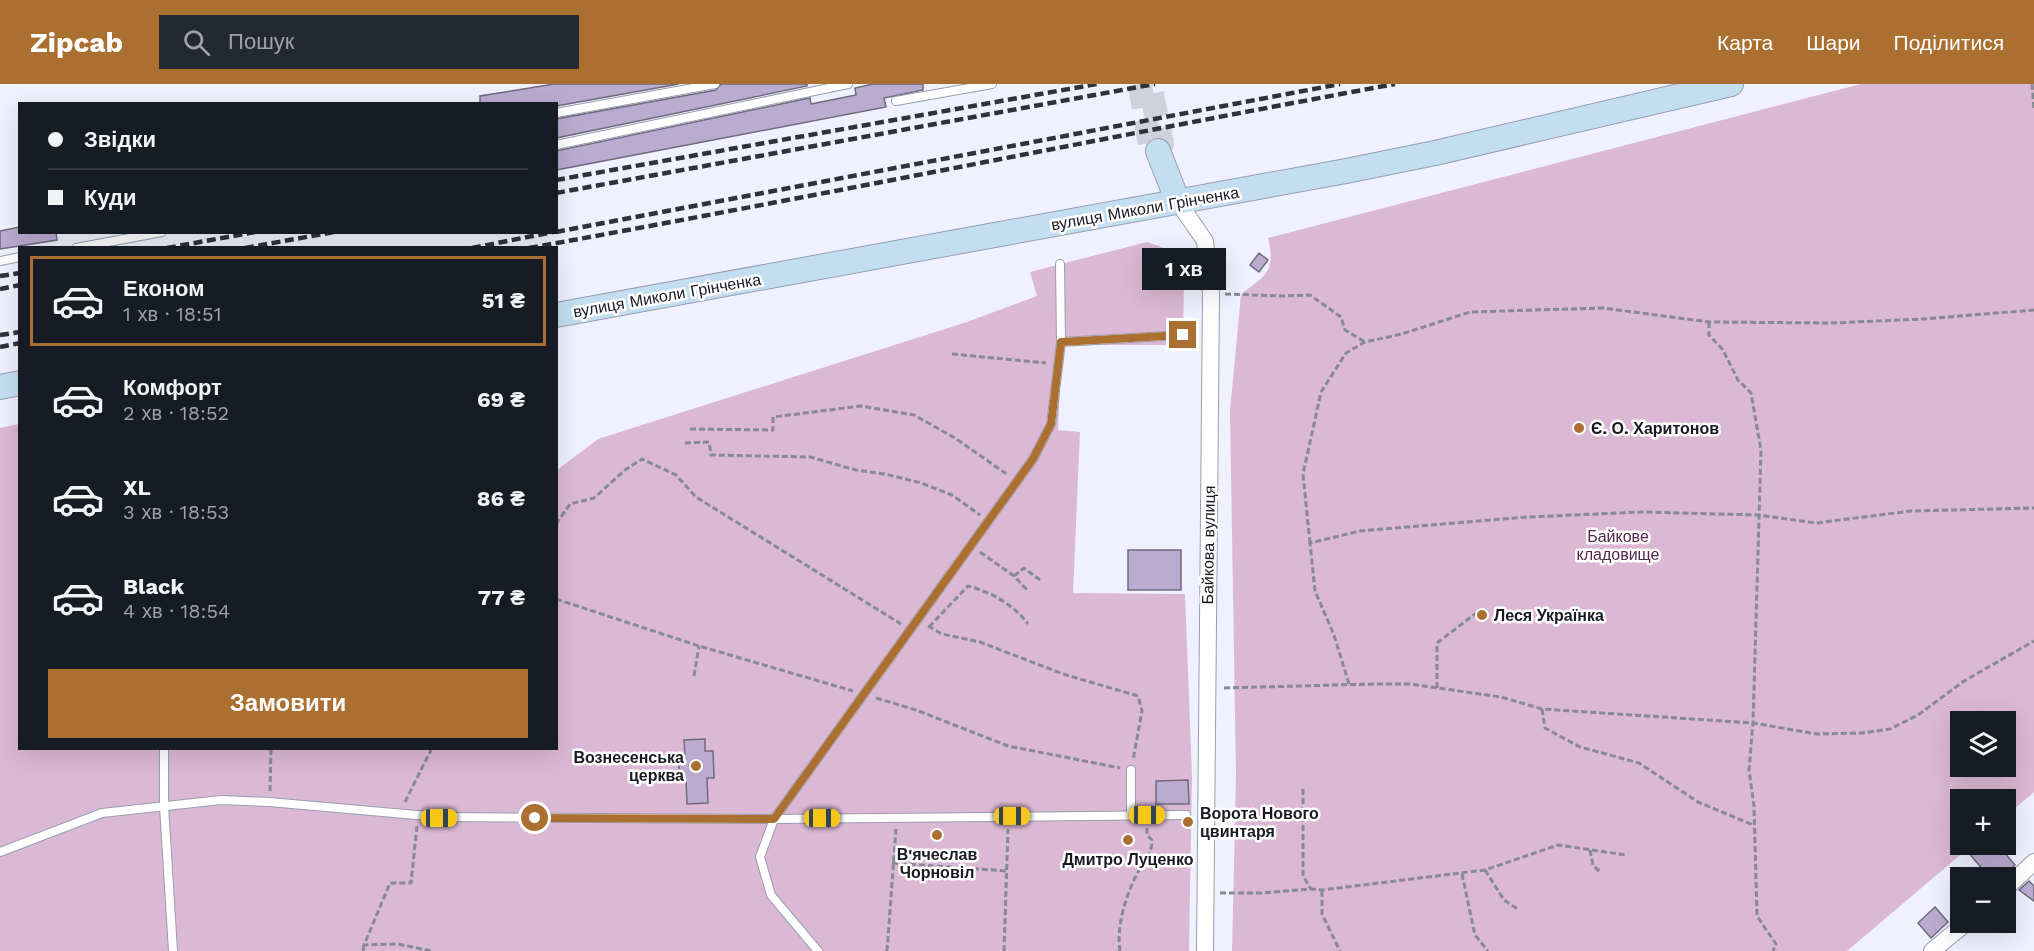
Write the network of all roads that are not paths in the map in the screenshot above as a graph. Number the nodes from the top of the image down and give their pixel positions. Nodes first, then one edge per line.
1 (715, 84) edge
2 (848, 84) edge
3 (992, 84) edge
4 (1731, 84) edge
5 (896, 101) dead end
6 (558, 113) edge
7 (558, 145) edge
8 (1158, 152) dead end
9 (1178, 201) junction
10 (151, 234) edge
11 (87, 246) edge
12 (18, 257) edge
13 (0, 261) edge
14 (1060, 264) dead end
15 (558, 315) edge
16 (1183, 335) dead end
17 (1061, 342) junction
18 (18, 382) edge
19 (0, 387) edge
20 (164, 750) edge
21 (1131, 770) road end
22 (164, 806) junction
23 (1131, 815) junction
24 (1195, 815) junction
25 (774, 819) junction
26 (0, 852) edge
27 (2034, 862) edge
28 (2016, 879) edge
29 (1953, 933) edge
30 (173, 951) edge
31 (818, 951) edge
32 (1205, 951) edge
33 (1932, 951) edge

1 - 6 lane
2 - 7 lane
3 - 5 lane
4 - 9 main road, вулиця Миколи Грінченка
8 - 9 main road, Байкова вулиця
9 - 15 main road, вулиця Миколи Грінченка
9 - 24 street, Байкова вулиця
10 - 11 lane
12 - 13 lane
14 - 17 lane
16 - 17 lane
17 - 25 lane
18 - 19 main road
20 - 22 lane
21 - 23 lane
22 - 25 lane
22 - 26 lane
22 - 30 lane
23 - 24 lane
23 - 25 lane
24 - 32 street, Байкова вулиця
25 - 31 lane
27 - 28 street
29 - 33 street

